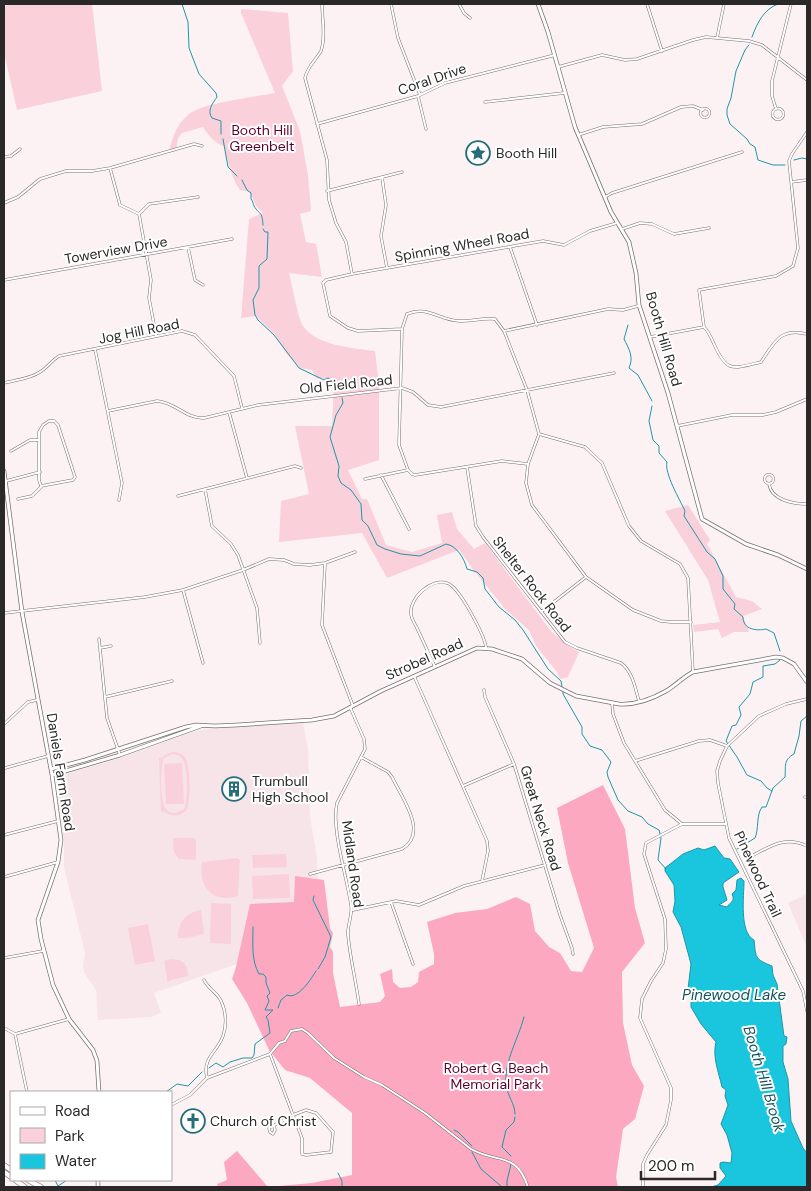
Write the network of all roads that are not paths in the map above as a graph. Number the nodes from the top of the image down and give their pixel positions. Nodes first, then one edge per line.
1 (322, 4) edge
2 (391, 4) edge
3 (459, 4) edge
4 (538, 4) edge
5 (647, 4) edge
6 (724, 4) edge
7 (791, 4) edge
8 (470, 18) dead end
9 (718, 38) junction
10 (662, 51) junction
11 (554, 55) junction
12 (778, 57) junction
13 (558, 67) junction
14 (807, 80) edge
15 (565, 93) junction
16 (419, 96) junction
17 (485, 102) dead end
18 (776, 109) junction
19 (702, 110) dead end
20 (316, 124) junction
21 (426, 129) dead end
22 (807, 132) edge
23 (578, 135) junction
24 (202, 146) dead end
25 (20, 149) dead end
26 (742, 152) dead end
27 (4, 157) edge
28 (110, 168) junction
29 (402, 172) dead end
30 (382, 178) junction
31 (807, 180) edge
32 (791, 182) junction
33 (327, 191) junction
34 (198, 197) dead end
35 (605, 197) junction
36 (4, 203) edge
37 (139, 214) junction
38 (617, 223) junction
39 (709, 228) dead end
40 (622, 229) junction
41 (232, 239) dead end
42 (188, 247) junction
43 (510, 247) junction
44 (147, 254) junction
45 (387, 268) junction
46 (352, 274) junction
47 (4, 280) edge
48 (203, 285) dead end
49 (639, 306) junction
50 (537, 325) junction
51 (704, 327) junction
52 (402, 329) junction
53 (504, 331) junction
54 (807, 334) edge
55 (156, 336) junction
56 (650, 337) junction
57 (95, 349) junction
58 (614, 373) dead end
59 (4, 383) edge
60 (402, 388) junction
61 (527, 390) junction
62 (807, 399) edge
63 (242, 408) junction
64 (108, 412) junction
65 (229, 412) junction
66 (677, 426) junction
67 (539, 434) junction
68 (39, 440) junction
69 (12, 451) dead end
70 (528, 464) junction
71 (467, 467) junction
72 (301, 468) dead end
73 (408, 470) junction
74 (4, 471) edge
75 (40, 472) junction
76 (381, 476) junction
77 (247, 478) junction
78 (365, 480) dead end
79 (4, 481) edge
80 (770, 484) dead end
81 (41, 486) junction
82 (205, 489) junction
83 (178, 496) dead end
84 (18, 499) dead end
85 (119, 500) dead end
86 (807, 504) edge
87 (409, 530) dead end
88 (355, 552) dead end
89 (325, 563) junction
90 (807, 569) edge
91 (243, 570) junction
92 (586, 577) junction
93 (183, 590) junction
94 (22, 612) junction
95 (541, 612) junction
96 (4, 613) edge
97 (691, 622) junction
98 (99, 640) dead end
99 (260, 643) dead end
100 (111, 646) dead end
101 (100, 648) junction
102 (486, 648) junction
103 (203, 663) dead end
104 (435, 667) junction
105 (692, 672) junction
106 (414, 676) junction
107 (172, 681) dead end
108 (807, 682) edge
109 (484, 690) dead end
110 (105, 696) junction
111 (807, 698) edge
112 (37, 700) junction
113 (639, 701) junction
114 (612, 703) junction
115 (352, 706) junction
116 (4, 724) edge
117 (202, 726) junction
118 (174, 730) junction
119 (176, 734) junction
120 (729, 745) junction
121 (118, 750) junction
122 (120, 755) junction
123 (48, 756) junction
124 (362, 757) junction
125 (635, 761) junction
126 (514, 764) junction
127 (6, 768) dead end
128 (51, 769) junction
129 (52, 775) junction
130 (463, 786) junction
131 (58, 821) junction
132 (682, 824) junction
133 (725, 824) junction
134 (4, 835) edge
135 (807, 846) edge
136 (748, 858) dead end
137 (58, 862) junction
138 (343, 864) junction
139 (545, 865) junction
140 (310, 874) dead end
141 (4, 876) edge
142 (482, 881) junction
143 (391, 902) junction
144 (352, 910) junction
145 (44, 951) junction
146 (572, 954) dead end
147 (4, 958) edge
148 (413, 964) dead end
149 (204, 980) dead end
150 (360, 1004) dead end
151 (807, 1011) edge
152 (69, 1019) junction
153 (4, 1028) edge
154 (16, 1034) junction
155 (270, 1054) junction
156 (207, 1078) junction
157 (27, 1091) edge
158 (99, 1091) edge
159 (172, 1105) edge
160 (293, 1115) junction
161 (274, 1125) dead end
162 (30, 1181) edge
163 (41, 1187) edge
164 (528, 1187) edge
165 (643, 1187) edge

1 - 20 street
2 - 16 street
3 - 8 street
4 - 11 street, Booth Hill Road
5 - 10 street
6 - 9 street
7 - 12 street
9 - 10 street
9 - 12 street
10 - 13 street
11 - 13 street, Booth Hill Road
11 - 16 street, Coral Drive
12 - 14 street
12 - 18 street
13 - 15 street, Booth Hill Road
15 - 17 street
15 - 23 street, Booth Hill Road
16 - 20 street, Coral Drive
16 - 21 street
18 - 18 street
19 - 23 street
20 - 33 street
22 - 32 street
23 - 35 street, Booth Hill Road
24 - 28 street
25 - 27 street
26 - 35 street
28 - 36 street
28 - 37 street
29 - 30 street
30 - 33 street
30 - 45 street
31 - 32 street
32 - 51 street
33 - 46 street
34 - 37 street
35 - 38 street, Booth Hill Road
37 - 44 street
38 - 40 street, Booth Hill Road
38 - 43 street, Spinning Wheel Road
39 - 40 street
40 - 49 street, Booth Hill Road
41 - 42 street, Towerview Drive
42 - 44 street, Towerview Drive
42 - 48 street
43 - 45 street, Spinning Wheel Road
43 - 50 street
44 - 47 street, Towerview Drive
44 - 55 street
45 - 46 street, Spinning Wheel Road
46 - 52 street, Spinning Wheel Road
49 - 50 street
49 - 56 street, Booth Hill Road
50 - 53 street
51 - 54 street
51 - 56 street
52 - 53 street
52 - 60 street
53 - 61 street
55 - 57 street, Jog Hill Road
55 - 63 street, Jog Hill Road
56 - 66 street, Booth Hill Road
57 - 59 street, Jog Hill Road
57 - 64 street
58 - 61 street, Old Field Road
60 - 61 street, Old Field Road
60 - 63 street, Old Field Road
60 - 73 street
61 - 67 street
62 - 66 street
63 - 65 street, Old Field Road
64 - 65 street, Old Field Road
64 - 85 street
65 - 77 street
66 - 90 street, Booth Hill Road
67 - 70 street
67 - 97 street
68 - 69 street
68 - 75 street
68 - 81 street
70 - 71 street
70 - 92 street
71 - 73 street
71 - 95 street, Shelter Rock Road
72 - 77 street
73 - 76 street
74 - 79 street, Daniels Farm Road
75 - 79 street
75 - 81 street
76 - 78 street
76 - 87 street
77 - 82 street
79 - 94 street, Daniels Farm Road
80 - 86 street
81 - 84 street
82 - 83 street
82 - 91 street
88 - 89 street
89 - 91 street
89 - 115 street
91 - 93 street
91 - 99 street
92 - 95 street
92 - 97 street
93 - 94 street
93 - 103 street
94 - 96 street
94 - 112 street, Daniels Farm Road
95 - 113 street, Shelter Rock Road
97 - 105 street
98 - 101 street
100 - 101 street
101 - 110 street
102 - 104 street, Strobel Road
102 - 104 street
102 - 114 street
104 - 106 street, Strobel Road
105 - 108 street
105 - 113 street
106 - 115 street, Strobel Road
106 - 130 street
107 - 110 street
109 - 126 street, Great Neck Road
110 - 121 street
111 - 120 street, Pinewood Trail
112 - 116 street
112 - 123 street, Daniels Farm Road
113 - 114 street
114 - 125 street
115 - 117 street, Strobel Road
115 - 124 street
117 - 118 street, Strobel Road
117 - 119 street, Strobel Road
118 - 119 street
118 - 121 street, Strobel Road
119 - 122 street, Strobel Road
120 - 125 street
120 - 133 street, Pinewood Trail
121 - 122 street
121 - 128 street, Strobel Road
122 - 129 street, Strobel Road
123 - 127 street
123 - 128 street, Daniels Farm Road
124 - 138 street, Midland Road
124 - 138 street
125 - 132 street
126 - 130 street
126 - 139 street, Great Neck Road
128 - 129 street, Daniels Farm Road
129 - 131 street, Daniels Farm Road
130 - 142 street
131 - 134 street
131 - 137 street, Daniels Farm Road
132 - 133 street
132 - 165 street
133 - 151 street, Pinewood Trail
135 - 136 street
137 - 141 street
137 - 145 street, Daniels Farm Road
138 - 140 street
138 - 144 street, Midland Road
139 - 142 street
139 - 146 street, Great Neck Road
142 - 143 street
143 - 144 street
143 - 148 street
144 - 150 street, Midland Road
145 - 147 street
145 - 152 street, Daniels Farm Road
149 - 156 street
152 - 154 street
152 - 158 street, Daniels Farm Road
153 - 154 street
154 - 157 street
155 - 156 street
155 - 160 street
155 - 164 street
156 - 159 street
160 - 160 street
160 - 161 street
162 - 163 highway

